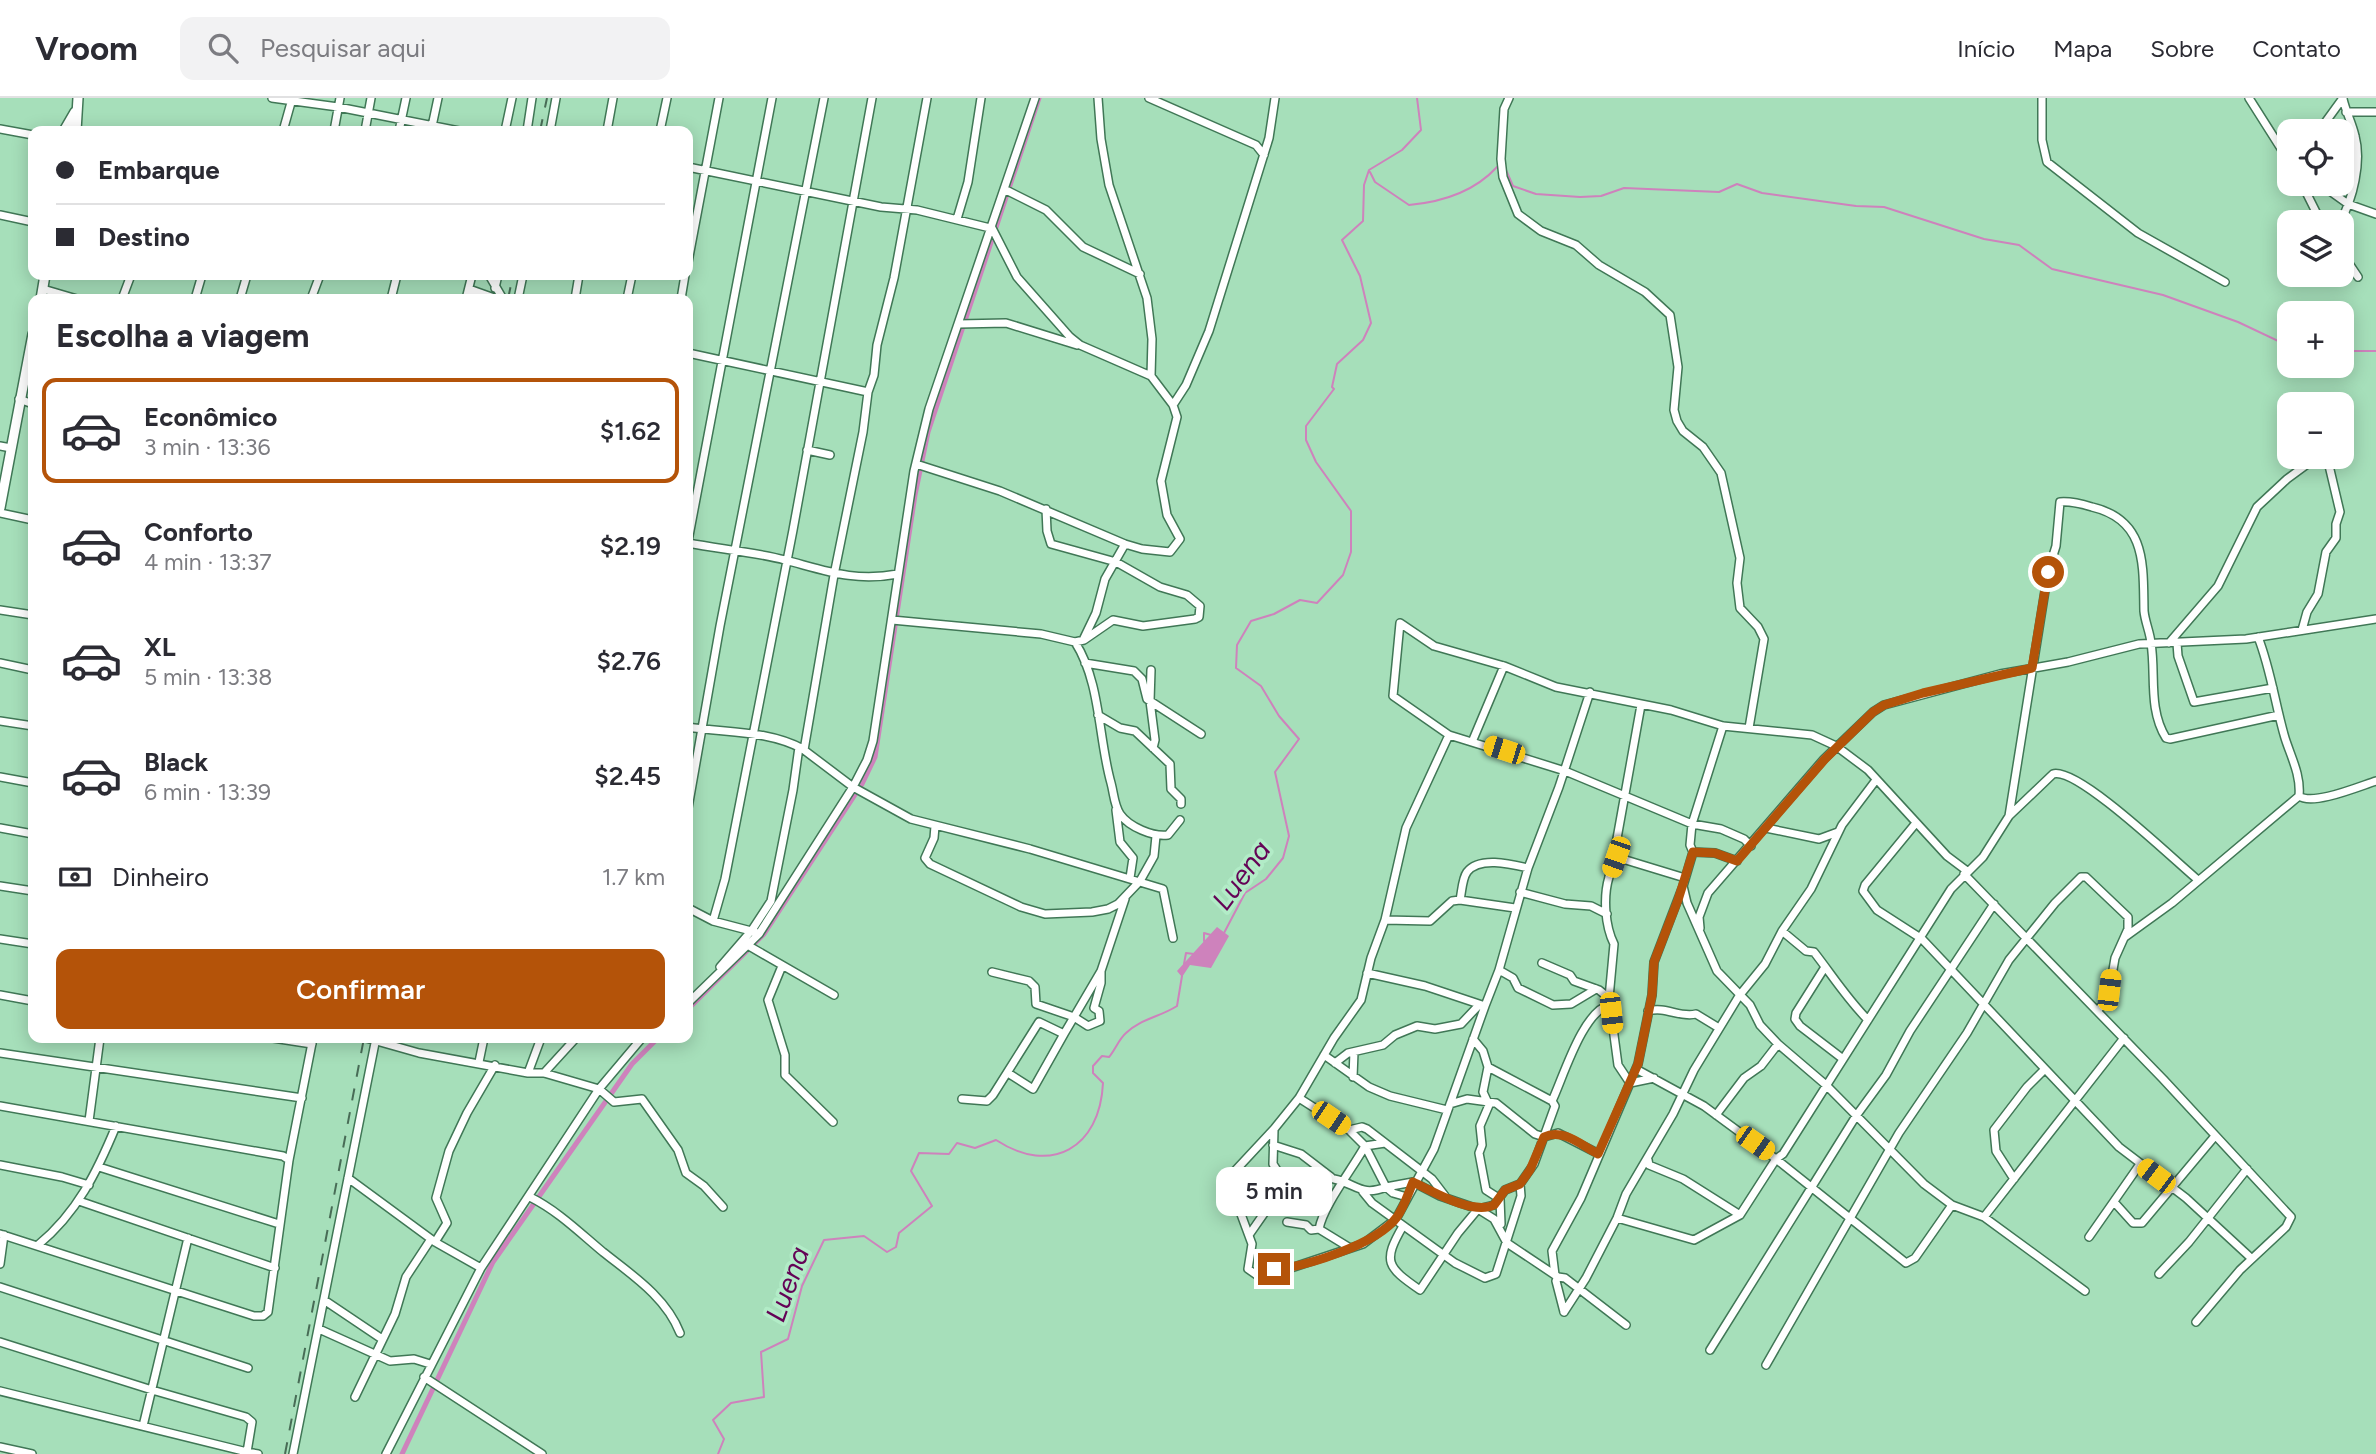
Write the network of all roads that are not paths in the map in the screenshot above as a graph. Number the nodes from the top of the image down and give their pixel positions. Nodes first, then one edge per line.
1 (78, 98) edge
2 (272, 98) edge
3 (340, 98) edge
4 (371, 98) edge
5 (406, 98) edge
6 (438, 98) edge
7 (512, 98) edge
8 (532, 98) edge
9 (556, 98) edge
10 (613, 98) edge
11 (667, 98) edge
12 (719, 98) edge
13 (772, 98) edge
14 (824, 98) edge
15 (872, 98) edge
16 (928, 98) edge
17 (981, 98) edge
18 (1035, 98) edge
19 (1098, 98) edge
20 (1149, 98) edge
21 (1275, 98) edge
22 (1509, 98) edge
23 (2042, 98) edge
24 (2249, 98) edge
25 (2343, 99) edge
26 (291, 100) edge
27 (338, 107) junction
28 (75, 110) junction
29 (2346, 112) junction
30 (368, 113) junction
31 (2376, 113) edge
32 (2328, 119) edge
33 (402, 120) junction
34 (67, 126) edge
35 (76, 126) edge
36 (284, 126) edge
37 (335, 126) edge
38 (366, 126) edge
39 (400, 126) edge
40 (422, 126) edge
41 (433, 126) edge
42 (506, 126) edge
43 (528, 126) edge
44 (551, 126) edge
45 (608, 126) edge
46 (661, 126) edge
47 (0, 129) edge
48 (28, 134) edge
49 (2277, 142) edge
50 (1264, 155) junction
51 (693, 168) edge
52 (704, 170) junction
53 (756, 181) junction
54 (1004, 189) junction
55 (806, 190) junction
56 (2337, 196) edge
57 (853, 201) junction
58 (2348, 204) junction
59 (907, 209) junction
60 (2345, 210) edge
61 (0, 215) edge
62 (2376, 215) edge
63 (957, 219) junction
64 (28, 221) edge
65 (991, 227) junction
66 (693, 233) edge
67 (2354, 271) edge
68 (1140, 274) junction
69 (2358, 277) dead end
70 (471, 280) edge
71 (492, 280) edge
72 (497, 280) edge
73 (2225, 282) dead end
74 (495, 286) junction
75 (469, 289) junction
76 (468, 294) edge
77 (482, 294) edge
78 (495, 294) edge
79 (500, 294) edge
80 (959, 324) junction
81 (1080, 345) junction
82 (693, 354) edge
83 (28, 358) edge
84 (722, 359) junction
85 (771, 371) junction
86 (1151, 376) junction
87 (819, 382) junction
88 (868, 392) junction
89 (19, 400) junction
90 (28, 403) edge
91 (1173, 405) junction
92 (0, 446) edge
93 (11, 448) junction
94 (807, 450) junction
95 (830, 455) dead end
96 (916, 464) junction
97 (2301, 469) edge
98 (2330, 469) edge
99 (1046, 509) junction
100 (0, 510) edge
101 (693, 515) edge
102 (28, 518) edge
103 (693, 543) edge
104 (1125, 544) junction
105 (736, 552) junction
106 (787, 560) junction
107 (1116, 562) junction
108 (898, 574) junction
109 (834, 575) junction
110 (1, 613) edge
111 (28, 615) edge
112 (2376, 619) edge
113 (892, 620) junction
114 (2302, 630) junction
115 (2178, 632) junction
116 (2258, 637) junction
117 (1084, 639) junction
118 (1074, 642) junction
119 (2186, 642) junction
120 (2151, 643) junction
121 (2173, 643) junction
122 (1081, 652) junction
123 (0, 663) edge
124 (1085, 663) junction
125 (1504, 666) junction
126 (2032, 668) junction
127 (28, 669) edge
128 (1151, 670) dead end
129 (2273, 688) junction
130 (1590, 692) junction
131 (1150, 701) junction
132 (1641, 705) junction
133 (1098, 715) junction
134 (2279, 715) junction
135 (0, 721) edge
136 (28, 725) edge
137 (1723, 726) junction
138 (693, 728) edge
139 (1749, 728) junction
140 (703, 729) junction
141 (754, 734) junction
142 (1201, 734) dead end
143 (1449, 735) junction
144 (1472, 742) junction
145 (1836, 746) junction
146 (801, 748) junction
147 (1153, 748) junction
148 (1565, 771) junction
149 (0, 777) edge
150 (1877, 780) junction
151 (2376, 781) edge
152 (28, 782) edge
153 (693, 782) edge
154 (853, 787) junction
155 (2300, 796) junction
156 (1625, 797) junction
157 (1181, 804) dead end
158 (1116, 806) junction
159 (2009, 816) junction
160 (1180, 820) dead end
161 (1916, 823) junction
162 (1692, 824) junction
163 (935, 826) junction
164 (0, 828) edge
165 (1766, 828) junction
166 (1838, 832) junction
167 (28, 833) edge
168 (1156, 836) junction
169 (1757, 838) junction
170 (1744, 839) junction
171 (1819, 839) junction
172 (1751, 846) junction
173 (1693, 852) junction
174 (1828, 853) junction
175 (1616, 857) junction
176 (1737, 861) junction
177 (1528, 868) junction
178 (1963, 875) junction
179 (1130, 878) junction
180 (2198, 880) junction
181 (1140, 881) junction
182 (1684, 882) junction
183 (0, 886) edge
184 (28, 890) edge
185 (1520, 892) junction
186 (1126, 894) junction
187 (1460, 900) junction
188 (1994, 904) junction
189 (1515, 908) junction
190 (693, 911) edge
191 (1607, 914) junction
192 (1385, 919) junction
193 (713, 921) junction
194 (1700, 928) junction
195 (1782, 931) junction
196 (756, 932) junction
197 (2027, 936) junction
198 (1174, 937) dead end
199 (2125, 937) junction
200 (0, 939) edge
201 (1922, 939) junction
202 (28, 943) edge
203 (749, 946) junction
204 (1542, 963) dead end
205 (782, 966) junction
206 (1825, 967) junction
207 (1499, 970) junction
208 (1101, 971) junction
209 (992, 972) dead end
210 (1952, 972) junction
211 (1367, 973) junction
212 (1609, 984) junction
213 (1597, 990) junction
214 (0, 995) edge
215 (693, 995) edge
216 (834, 995) dead end
217 (1739, 996) junction
218 (693, 997) edge
219 (28, 999) edge
220 (1610, 1002) junction
221 (1983, 1004) junction
222 (1482, 1006) junction
223 (1648, 1011) junction
224 (2097, 1011) junction
225 (1074, 1017) junction
226 (1868, 1020) junction
227 (1720, 1028) junction
228 (1065, 1034) junction
229 (2123, 1038) junction
230 (1473, 1039) junction
231 (99, 1043) edge
232 (312, 1043) edge
233 (375, 1043) edge
234 (388, 1043) edge
235 (483, 1043) edge
236 (539, 1043) edge
237 (572, 1043) edge
238 (636, 1043) edge
239 (1778, 1044) junction
240 (1354, 1052) junction
241 (0, 1053) edge
242 (1324, 1055) junction
243 (1843, 1059) junction
244 (479, 1062) junction
245 (1335, 1063) junction
246 (495, 1065) junction
247 (96, 1067) junction
248 (1488, 1067) junction
249 (1636, 1069) junction
250 (2045, 1069) junction
251 (528, 1073) junction
252 (544, 1073) junction
253 (1008, 1073) junction
254 (1353, 1077) junction
255 (1654, 1078) junction
256 (1630, 1083) junction
257 (1826, 1085) junction
258 (599, 1089) junction
259 (1683, 1093) junction
260 (302, 1098) junction
261 (1299, 1098) junction
262 (962, 1099) dead end
263 (2073, 1100) junction
264 (1552, 1101) junction
265 (1488, 1102) junction
266 (0, 1106) edge
267 (1448, 1107) junction
268 (1716, 1115) junction
269 (1856, 1116) junction
270 (89, 1121) junction
271 (833, 1122) dead end
272 (116, 1126) junction
273 (1274, 1129) junction
274 (1349, 1130) junction
275 (2215, 1136) junction
276 (1544, 1137) junction
277 (1385, 1143) junction
278 (1273, 1145) junction
279 (1365, 1146) junction
280 (1889, 1151) junction
281 (1598, 1154) junction
282 (1776, 1159) junction
283 (289, 1160) junction
284 (1648, 1160) junction
285 (2140, 1164) junction
286 (0, 1165) edge
287 (99, 1167) junction
288 (2247, 1169) junction
289 (1421, 1170) junction
290 (1278, 1174) junction
291 (1331, 1177) junction
292 (348, 1178) junction
293 (2014, 1180) junction
294 (1344, 1182) junction
295 (1413, 1182) junction
296 (1520, 1184) junction
297 (89, 1185) junction
298 (1386, 1187) junction
299 (1813, 1187) junction
300 (2172, 1188) junction
301 (1363, 1192) junction
302 (1445, 1196) junction
303 (530, 1197) junction
304 (1407, 1197) junction
305 (1235, 1199) junction
306 (1500, 1199) junction
307 (79, 1201) junction
308 (2115, 1203) junction
309 (1952, 1205) junction
310 (723, 1207) dead end
311 (1478, 1209) junction
312 (1740, 1215) junction
313 (1984, 1217) junction
314 (1850, 1218) junction
315 (2207, 1218) junction
316 (1396, 1219) junction
317 (1617, 1219) junction
318 (1287, 1222) dead end
319 (279, 1224) junction
320 (1403, 1226) junction
321 (1320, 1229) junction
322 (1502, 1230) junction
323 (2, 1235) edge
324 (1249, 1235) junction
325 (2089, 1237) dead end
326 (188, 1238) junction
327 (433, 1240) junction
328 (1507, 1243) junction
329 (38, 1245) junction
330 (1350, 1248) junction
331 (1444, 1255) junction
332 (2251, 1258) junction
333 (0, 1264) edge
334 (275, 1268) junction
335 (481, 1268) junction
336 (2159, 1273) dead end
337 (1556, 1276) junction
338 (0, 1287) edge
339 (1580, 1288) junction
340 (175, 1292) junction
341 (2085, 1292) dead end
342 (324, 1300) junction
343 (2196, 1322) dead end
344 (1626, 1325) dead end
345 (318, 1329) junction
346 (680, 1333) dead end
347 (164, 1339) junction
348 (382, 1339) junction
349 (0, 1342) edge
350 (1710, 1350) dead end
351 (374, 1354) junction
352 (430, 1364) junction
353 (1766, 1365) dead end
354 (248, 1368) dead end
355 (424, 1377) junction
356 (0, 1391) edge
357 (152, 1391) junction
358 (355, 1397) dead end
359 (143, 1426) junction
360 (0, 1447) edge
361 (247, 1452) junction
362 (32, 1454) edge
363 (258, 1454) edge
364 (293, 1454) edge
365 (386, 1454) edge
366 (542, 1454) edge

1 - 28 main road
2 - 26 street
3 - 27 street
4 - 30 street
5 - 33 street
6 - 41 street
7 - 42 street
8 - 43 street
9 - 44 street
10 - 45 street
11 - 46 street
12 - 52 street
13 - 53 street
14 - 55 street
15 - 57 street
16 - 59 street
17 - 63 street
18 - 54 street
19 - 68 street
20 - 50 street
21 - 50 street
22 - 139 street
23 - 73 street
24 - 49 street
25 - 29 street
25 - 32 street
26 - 27 street
26 - 36 street
27 - 30 street
27 - 37 street
28 - 34 main road
28 - 35 main road
29 - 31 street
29 - 58 street
30 - 33 street
30 - 38 street
33 - 39 street
33 - 40 street
47 - 48 street
50 - 91 street
51 - 52 street
52 - 53 street
52 - 66 street
53 - 55 street
53 - 84 street
54 - 65 street
54 - 68 street
55 - 57 street
55 - 85 street
56 - 58 street
57 - 59 street
57 - 87 street
58 - 60 street
58 - 62 street
59 - 63 street
59 - 88 street
61 - 64 street
63 - 65 street
65 - 80 street
65 - 81 street
67 - 69 street
68 - 86 street
70 - 75 street
71 - 74 street
72 - 74 street
74 - 78 street
74 - 79 street
75 - 76 street
75 - 77 street
80 - 81 street
80 - 96 street
81 - 86 street
82 - 84 street
83 - 89 main road
84 - 85 street
84 - 101 street
85 - 87 street
85 - 105 street
86 - 91 street
87 - 88 street
87 - 94 street
88 - 109 street
89 - 90 street
89 - 93 main road
91 - 104 street
92 - 93 street
93 - 100 main road
94 - 95 street
94 - 106 street
96 - 99 street
96 - 108 street
97 - 115 street
98 - 114 street
99 - 104 street
99 - 107 street
100 - 102 street
103 - 105 street
104 - 107 street
105 - 106 street
105 - 140 street
106 - 109 street
106 - 141 street
107 - 117 street
107 - 117 street
108 - 109 street
108 - 113 street
109 - 146 street
110 - 111 street
112 - 114 street
113 - 118 street
113 - 154 street
114 - 116 street
115 - 119 street
115 - 121 street
116 - 119 street
116 - 129 street
117 - 118 street
117 - 122 street
118 - 122 street
119 - 121 street
120 - 121 street
120 - 126 street
120 - 126 street
120 - 134 street
121 - 129 street
122 - 124 street
123 - 127 street
124 - 131 street
124 - 133 street
125 - 130 street
125 - 143 street
125 - 144 street
126 - 145 street
126 - 159 street
128 - 131 street
129 - 134 street
130 - 132 street
130 - 148 street
131 - 142 street
131 - 147 street
132 - 137 street
132 - 156 street
133 - 147 street
133 - 158 street
134 - 155 street
135 - 136 street
137 - 139 street
137 - 162 street
138 - 140 street
139 - 145 street
140 - 141 street
140 - 153 street
141 - 146 street
141 - 193 street
143 - 144 street
143 - 192 street
144 - 148 street
145 - 150 street
145 - 165 street
146 - 154 street
146 - 196 street
147 - 157 street
148 - 156 street
148 - 177 street
149 - 152 street
150 - 161 street
150 - 166 street
151 - 155 street
154 - 163 street
154 - 196 street
155 - 180 street
156 - 162 street
156 - 175 street
158 - 168 street
158 - 179 street
159 - 178 street
159 - 180 street
160 - 168 street
161 - 178 street
161 - 201 street
162 - 170 street
162 - 173 street
163 - 179 street
163 - 186 street
164 - 167 street
165 - 169 street
165 - 171 street
166 - 171 street
166 - 174 street
168 - 181 street
169 - 170 street
169 - 172 street
170 - 172 street
171 - 174 street
172 - 176 street
173 - 176 street
173 - 182 street
174 - 195 street
175 - 182 street
175 - 191 street
176 - 194 street
177 - 185 street
177 - 187 street
178 - 188 street
178 - 201 street
179 - 181 street
180 - 199 street
181 - 186 street
181 - 198 street
182 - 194 street
182 - 223 street
183 - 184 street
185 - 189 street
185 - 191 street
186 - 208 street
187 - 189 street
187 - 192 street
188 - 197 street
188 - 210 street
189 - 207 street
190 - 193 street
191 - 212 street
192 - 211 street
193 - 196 street
194 - 217 street
195 - 206 street
195 - 217 street
196 - 203 street
196 - 215 street
197 - 199 street
197 - 221 street
197 - 224 street
199 - 224 street
200 - 202 street
201 - 210 street
201 - 226 street
203 - 205 street
203 - 218 street
204 - 213 street
205 - 216 street
205 - 271 street
206 - 226 street
206 - 243 street
207 - 213 street
207 - 222 street
208 - 225 street
208 - 225 street
209 - 225 street
210 - 221 street
210 - 269 street
211 - 222 street
211 - 242 street
212 - 213 street
212 - 220 street
213 - 220 street
214 - 219 street
217 - 227 street
217 - 239 street
220 - 256 street
220 - 264 street
221 - 250 street
221 - 280 street
222 - 230 street
222 - 240 street
223 - 227 street
223 - 249 street
224 - 229 street
225 - 228 street
226 - 243 street
227 - 259 street
228 - 253 street
228 - 253 street
229 - 263 street
229 - 275 street
230 - 248 street
230 - 267 street
231 - 247 street
232 - 260 street
233 - 292 street
234 - 244 street
235 - 244 street
236 - 251 street
237 - 252 street
238 - 258 street
239 - 257 street
239 - 268 street
240 - 245 street
240 - 254 street
241 - 247 street
242 - 245 street
242 - 261 street
243 - 257 street
244 - 246 street
245 - 254 street
246 - 251 street
246 - 327 street
247 - 260 street
247 - 270 street
248 - 264 street
248 - 265 street
249 - 255 street
249 - 256 street
250 - 263 street
250 - 293 street
251 - 252 street
252 - 258 street
253 - 262 street
254 - 267 street
255 - 256 street
255 - 259 street
256 - 281 street
257 - 269 street
257 - 282 street
258 - 303 street
258 - 310 street
259 - 268 street
259 - 284 street
260 - 283 street
261 - 273 street
261 - 274 street
263 - 285 street
263 - 293 street
264 - 276 street
265 - 267 street
265 - 276 street
265 - 306 street
266 - 270 street
267 - 289 street
268 - 282 street
269 - 280 street
269 - 299 street
270 - 272 street
272 - 283 street
272 - 287 street
273 - 278 street
273 - 305 street
274 - 277 street
274 - 279 street
275 - 288 street
275 - 300 street
276 - 281 street
276 - 296 street
277 - 279 street
277 - 289 street
278 - 290 street
278 - 291 street
279 - 294 street
279 - 298 street
280 - 309 street
280 - 314 street
281 - 337 street
282 - 299 street
282 - 312 street
283 - 319 street
284 - 312 street
284 - 317 street
285 - 300 street
285 - 308 street
286 - 297 street
287 - 297 street
287 - 319 street
288 - 315 street
288 - 332 street
289 - 295 street
289 - 302 street
290 - 291 street
290 - 305 street
290 - 324 street
291 - 294 street
292 - 327 street
292 - 342 street
293 - 313 street
294 - 301 street
294 - 321 street
295 - 298 street
295 - 302 street
295 - 304 street
296 - 306 street
296 - 328 street
297 - 307 street
298 - 301 street
298 - 304 street
299 - 314 street
299 - 350 street
300 - 308 street
300 - 315 street
301 - 316 street
302 - 311 street
303 - 335 street
303 - 346 street
304 - 316 street
305 - 324 street
306 - 311 street
306 - 322 street
307 - 326 street
307 - 329 street
308 - 325 street
309 - 313 street
309 - 314 street
311 - 322 street
311 - 331 street
312 - 317 street
313 - 341 street
314 - 353 street
315 - 332 street
315 - 336 street
316 - 320 street
316 - 330 street
317 - 339 street
318 - 321 street
319 - 334 street
320 - 331 street
320 - 331 street
321 - 330 street
322 - 328 street
323 - 329 street
323 - 333 street
324 - 330 street
326 - 334 street
326 - 340 street
327 - 335 street
327 - 348 street
328 - 331 street
328 - 337 street
329 - 340 street
332 - 343 street
334 - 340 street
335 - 352 street
337 - 339 street
337 - 339 street
338 - 347 street
339 - 344 street
340 - 347 street
342 - 345 street
342 - 348 street
345 - 351 street
345 - 364 street
347 - 354 street
347 - 357 street
348 - 351 street
349 - 357 street
351 - 352 street
351 - 358 street
352 - 355 street
355 - 365 street
355 - 366 street
356 - 359 street
357 - 359 street
357 - 361 street
359 - 361 street
360 - 362 street
361 - 363 street

